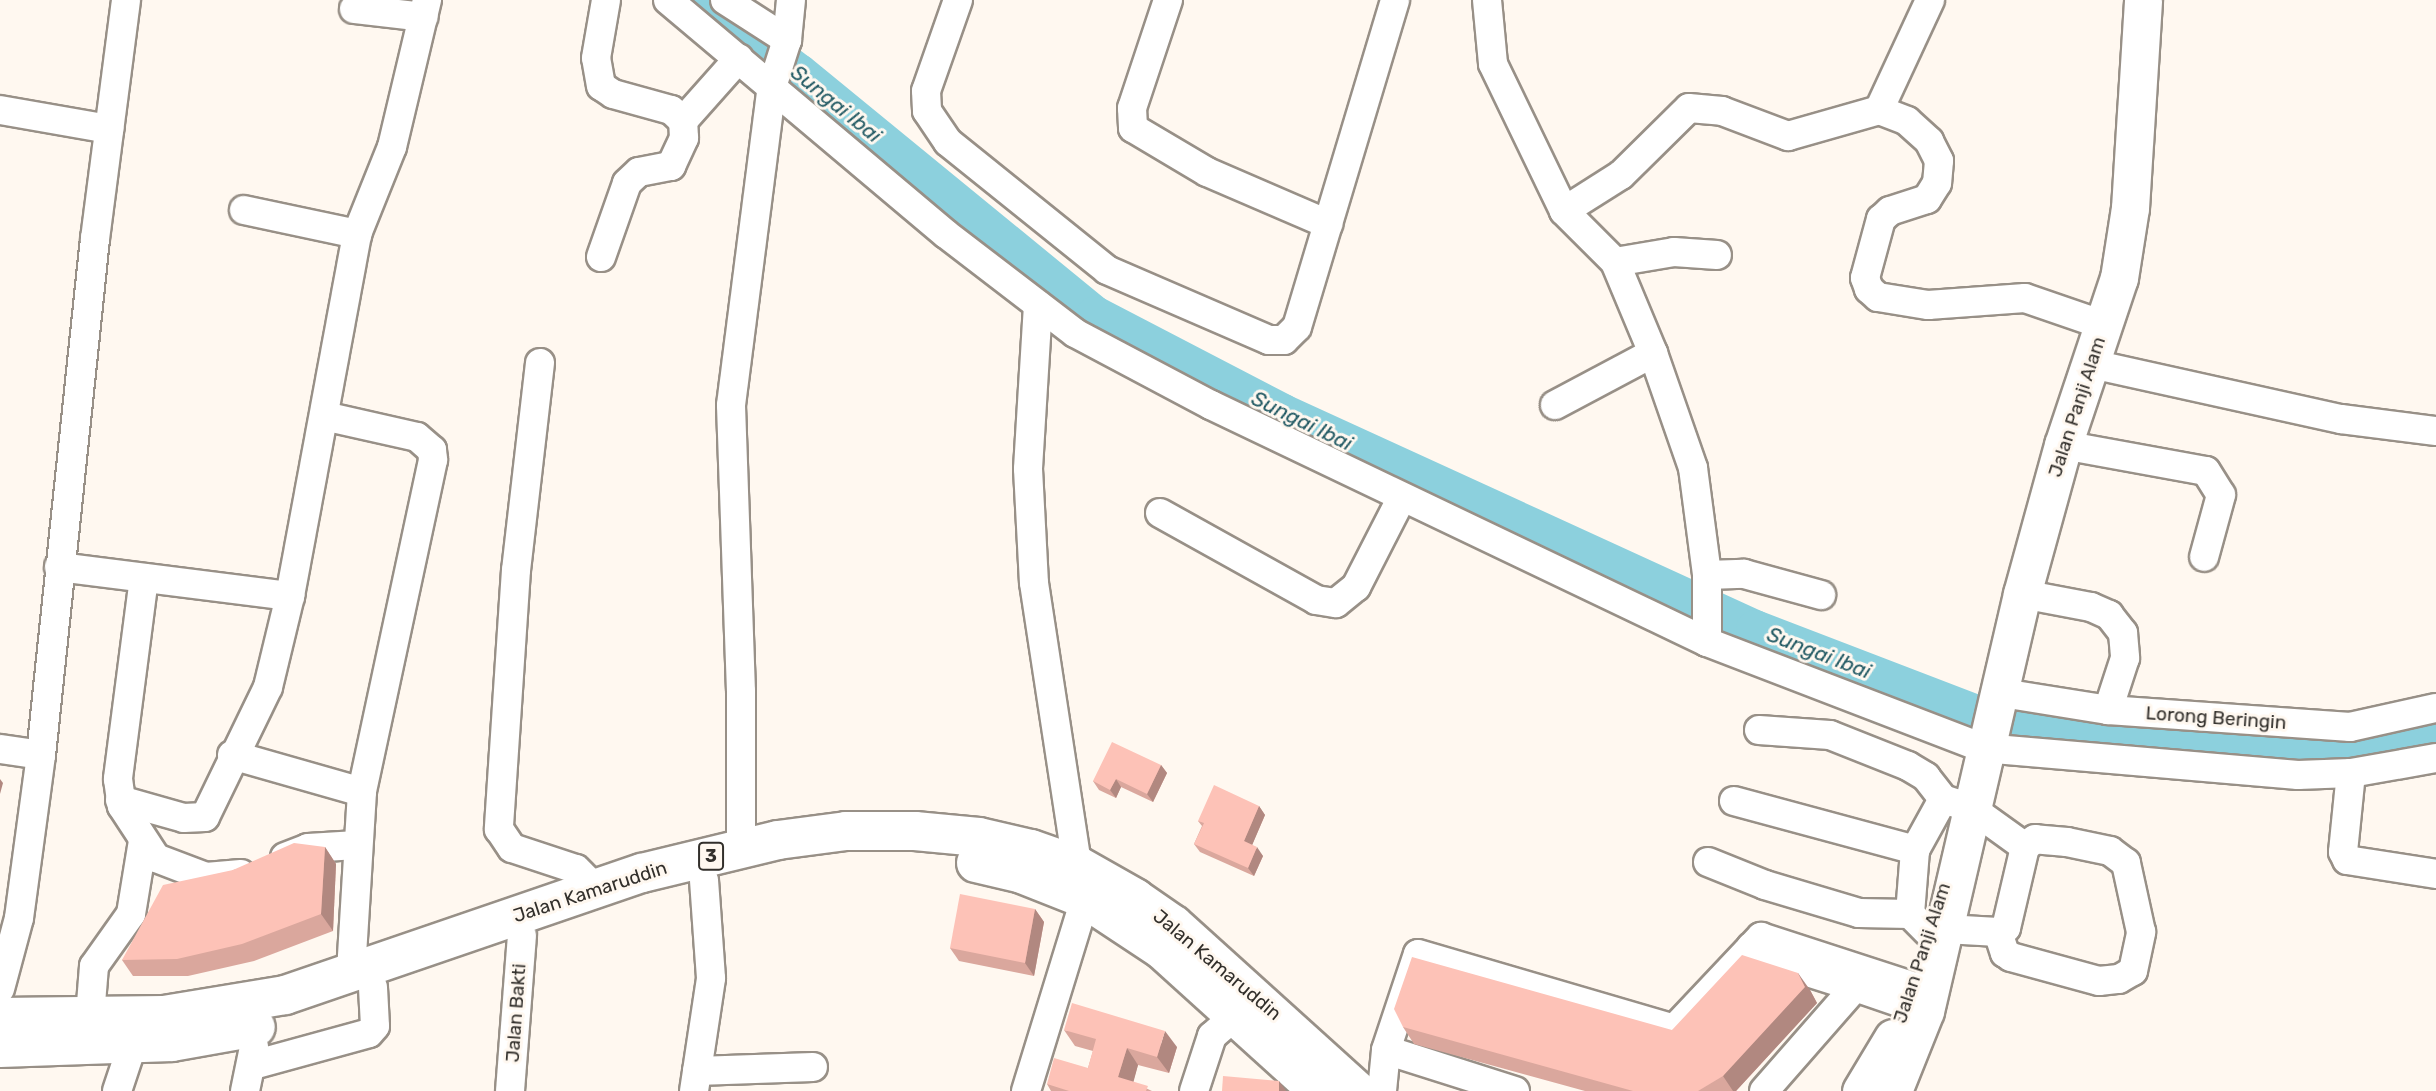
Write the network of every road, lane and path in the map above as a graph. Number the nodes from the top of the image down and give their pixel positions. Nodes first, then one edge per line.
1 (126, 0) edge
2 (606, 0) edge
3 (668, 0) edge
4 (725, 0) edge
5 (791, 0) edge
6 (958, 0) edge
7 (1168, 0) edge
8 (1395, 0) edge
9 (1487, 0) edge
10 (1930, 0) edge
11 (2143, 0) edge
12 (425, 8) edge
13 (354, 9) dead end
14 (786, 41) junction
15 (739, 58) junction
16 (772, 87) junction
17 (0, 110) edge
18 (1879, 110) junction
19 (684, 121) junction
20 (109, 129) junction
21 (244, 210) dead end
22 (1564, 211) junction
23 (1328, 224) junction
24 (357, 234) junction
25 (1717, 256) dead end
26 (601, 257) dead end
27 (1615, 262) junction
28 (1038, 305) junction
29 (2104, 325) junction
30 (1653, 353) junction
31 (540, 363) dead end
32 (2092, 364) junction
33 (1555, 405) dead end
34 (324, 416) junction
35 (2436, 431) edge
36 (2063, 445) junction
37 (1402, 497) junction
38 (1160, 513) dead end
39 (2204, 557) dead end
40 (72, 569) junction
41 (1707, 576) junction
42 (131, 577) junction
43 (2022, 594) junction
44 (1821, 595) dead end
45 (290, 596) junction
46 (1707, 641) junction
47 (1996, 692) junction
48 (2436, 708) edge
49 (2108, 710) junction
50 (1759, 730) dead end
51 (1983, 748) junction
52 (0, 749) edge
53 (41, 755) junction
54 (232, 755) junction
55 (2436, 758) edge
56 (2351, 772) junction
57 (362, 792) junction
58 (120, 800) junction
59 (1734, 801) dead end
60 (1957, 804) junction
61 (143, 841) junction
62 (357, 845) junction
63 (2025, 847) junction
64 (741, 848) junction
65 (1915, 850) junction
66 (1708, 862) dead end
67 (2436, 874) edge
68 (704, 880) junction
69 (1081, 882) junction
70 (595, 888) junction
71 (1928, 925) junction
72 (1998, 932) junction
73 (522, 935) junction
74 (1751, 947) junction
75 (362, 980) junction
76 (1855, 988) junction
77 (0, 989) edge
78 (1918, 998) junction
79 (1237, 1014) junction
80 (90, 1016) junction
81 (0, 1017) edge
82 (256, 1027) junction
83 (133, 1043) junction
84 (0, 1048) edge
85 (1386, 1050) junction
86 (813, 1067) dead end
87 (248, 1078) edge
88 (695, 1081) edge
89 (117, 1091) edge
90 (510, 1091) edge
91 (1026, 1091) edge
92 (1194, 1091) edge
93 (1318, 1091) edge
94 (1358, 1091) edge
95 (1382, 1091) edge
96 (1515, 1091) edge
97 (1765, 1091) edge
98 (1861, 1091) edge
99 (1893, 1091) edge

1 - 20 street
2 - 19 street
3 - 15 street
4 - 14 street
5 - 14 street
6 - 23 street
7 - 23 street
8 - 23 street
9 - 22 street
10 - 18 street
11 - 29 main road, Jalan Panji Alam
12 - 13 street
12 - 24 street
14 - 16 street
15 - 16 street
15 - 19 street
16 - 28 street
16 - 64 street
17 - 20 street
18 - 22 street
18 - 29 street
19 - 26 street
20 - 40 street
21 - 24 street
22 - 27 street
24 - 34 street
25 - 27 street
27 - 30 street
28 - 37 street
28 - 69 street
29 - 32 main road, Jalan Panji Alam
30 - 33 street
30 - 41 street
31 - 70 street
32 - 35 street
32 - 36 main road, Jalan Panji Alam
34 - 45 street
34 - 57 street
36 - 39 street
36 - 43 main road, Jalan Panji Alam
37 - 38 street
37 - 46 street
40 - 42 street
40 - 53 street
41 - 44 street
41 - 46 street
42 - 45 street
42 - 58 street
43 - 47 main road, Jalan Panji Alam
43 - 49 street
45 - 54 street
46 - 51 street
47 - 49 street, Lorong Beringin
47 - 51 main road, Jalan Panji Alam
48 - 49 street, Lorong Beringin
50 - 60 street
51 - 56 street
51 - 60 main road, Jalan Panji Alam
52 - 53 street
53 - 77 street
54 - 57 street
54 - 58 street
55 - 56 street
56 - 67 street
57 - 62 street
58 - 61 street
59 - 65 street
60 - 63 street
60 - 65 street
60 - 71 main road, Jalan Panji Alam
61 - 62 street
61 - 80 street
62 - 75 street
63 - 72 street
63 - 72 street
64 - 69 highway, Jalan Kamaruddin / 3
64 - 70 highway, Jalan Kamaruddin / 3
65 - 71 street
66 - 71 street
68 - 69 highway, Jalan Kamaruddin / 3
68 - 73 highway, Jalan Kamaruddin / 3
68 - 88 street
69 - 79 highway, Jalan Kamaruddin / 3
69 - 91 street
69 - 94 highway, Jalan Kamaruddin / 3
70 - 75 highway, Jalan Kamaruddin / 3
71 - 72 street
71 - 78 main road, Jalan Panji Alam
73 - 75 highway, Jalan Kamaruddin / 3
73 - 90 street, Jalan Bakti
74 - 76 street
74 - 78 street
74 - 85 street
75 - 80 highway, Jalan Kamaruddin / 3
75 - 82 highway, Jalan Kamaruddin / 3
75 - 87 street
76 - 78 street
76 - 97 street
78 - 98 main road, Jalan Panji Alam
78 - 99 main road, Jalan Panji Alam
79 - 92 street
79 - 93 highway, Jalan Kamaruddin / 3
80 - 81 highway, Jalan Kamaruddin / 3
82 - 83 highway, Jalan Kamaruddin / 3
82 - 87 street
83 - 84 highway, Jalan Kamaruddin / 3
83 - 89 street
85 - 95 street
85 - 96 street
86 - 88 street

